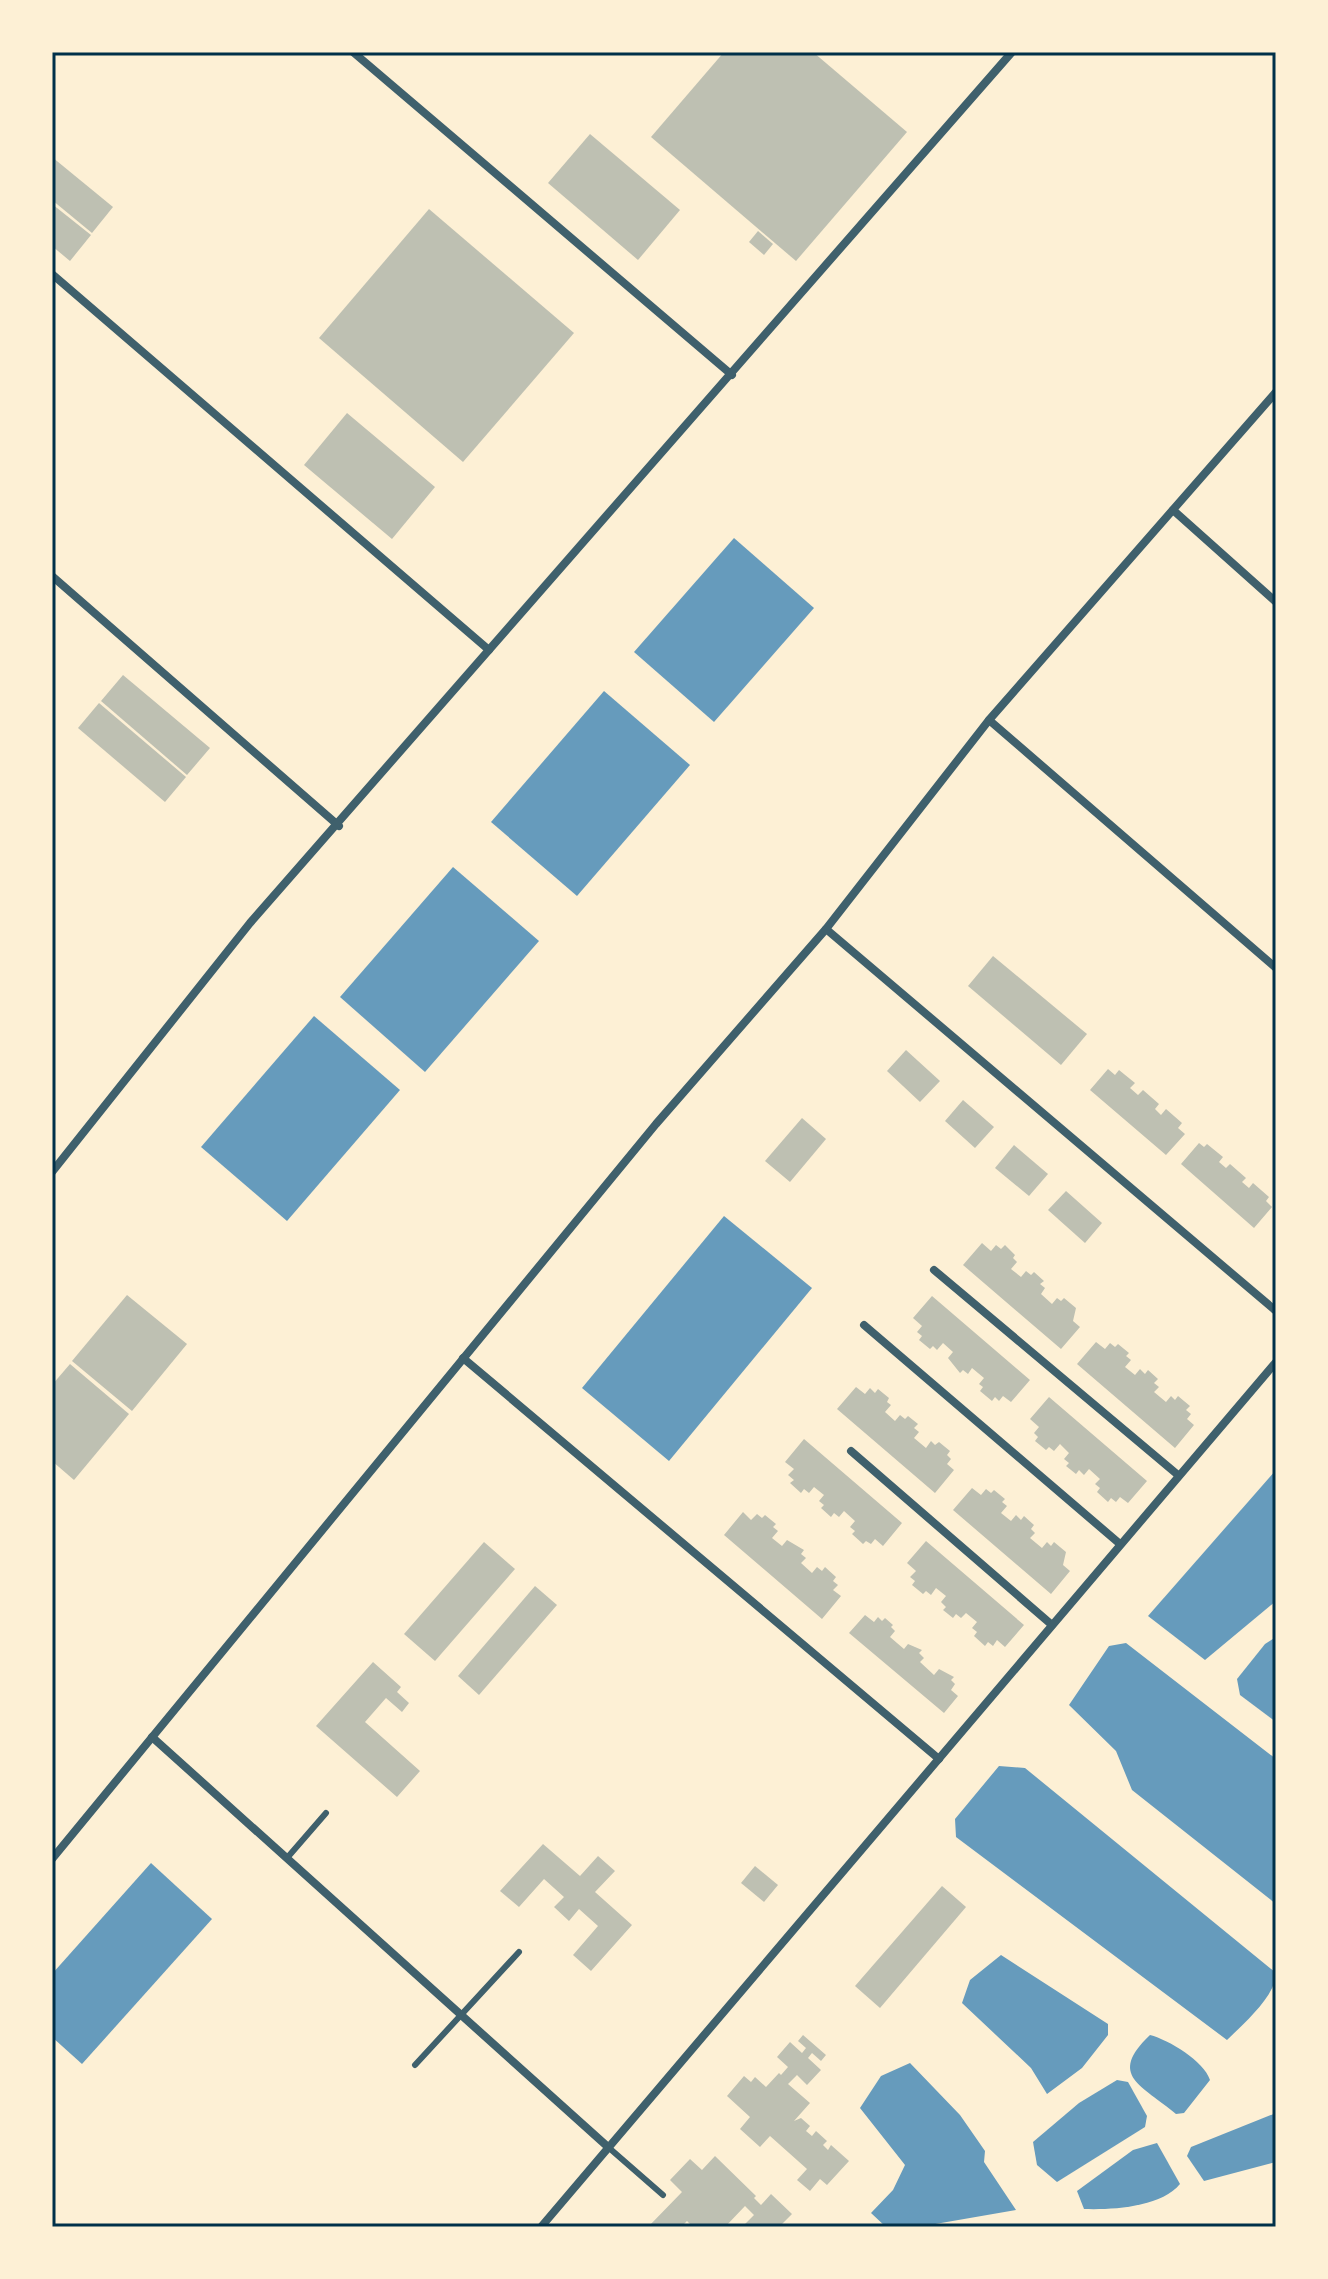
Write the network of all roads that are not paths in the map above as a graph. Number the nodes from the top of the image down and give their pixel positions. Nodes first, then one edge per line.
1 (353, 52) edge
2 (1012, 52) edge
3 (52, 274) edge
4 (732, 375) junction
5 (1276, 392) edge
6 (1173, 510) junction
7 (52, 576) edge
8 (1276, 602) edge
9 (489, 650) junction
10 (989, 720) junction
11 (339, 826) junction
12 (826, 929) junction
13 (1276, 968) edge
14 (52, 1172) edge
15 (934, 1270) dead end
16 (1276, 1311) edge
17 (864, 1325) dead end
18 (463, 1358) junction
19 (1276, 1362) edge
20 (851, 1451) dead end
21 (1178, 1475) junction
22 (1120, 1544) junction
23 (1052, 1625) junction
24 (152, 1737) junction
25 (939, 1759) junction
26 (326, 1813) dead end
27 (287, 1858) junction
28 (52, 1859) edge
29 (519, 1952) dead end
30 (463, 2015) junction
31 (415, 2065) dead end
32 (608, 2147) junction
33 (663, 2195) dead end
34 (541, 2227) edge

1 - 4 street
2 - 4 street
3 - 9 street
4 - 9 street
5 - 6 street
6 - 8 street
6 - 10 street
7 - 11 street
9 - 11 street
10 - 12 street
10 - 13 street
11 - 14 street
12 - 16 street
12 - 18 street
15 - 21 street
17 - 22 street
18 - 24 street
18 - 25 street
19 - 21 street
20 - 23 street
21 - 22 street
22 - 23 street
23 - 25 street
24 - 27 street
24 - 28 street
25 - 32 street
26 - 27 lane
27 - 30 street
29 - 30 lane
30 - 31 lane
30 - 32 street
32 - 33 lane
32 - 34 street

